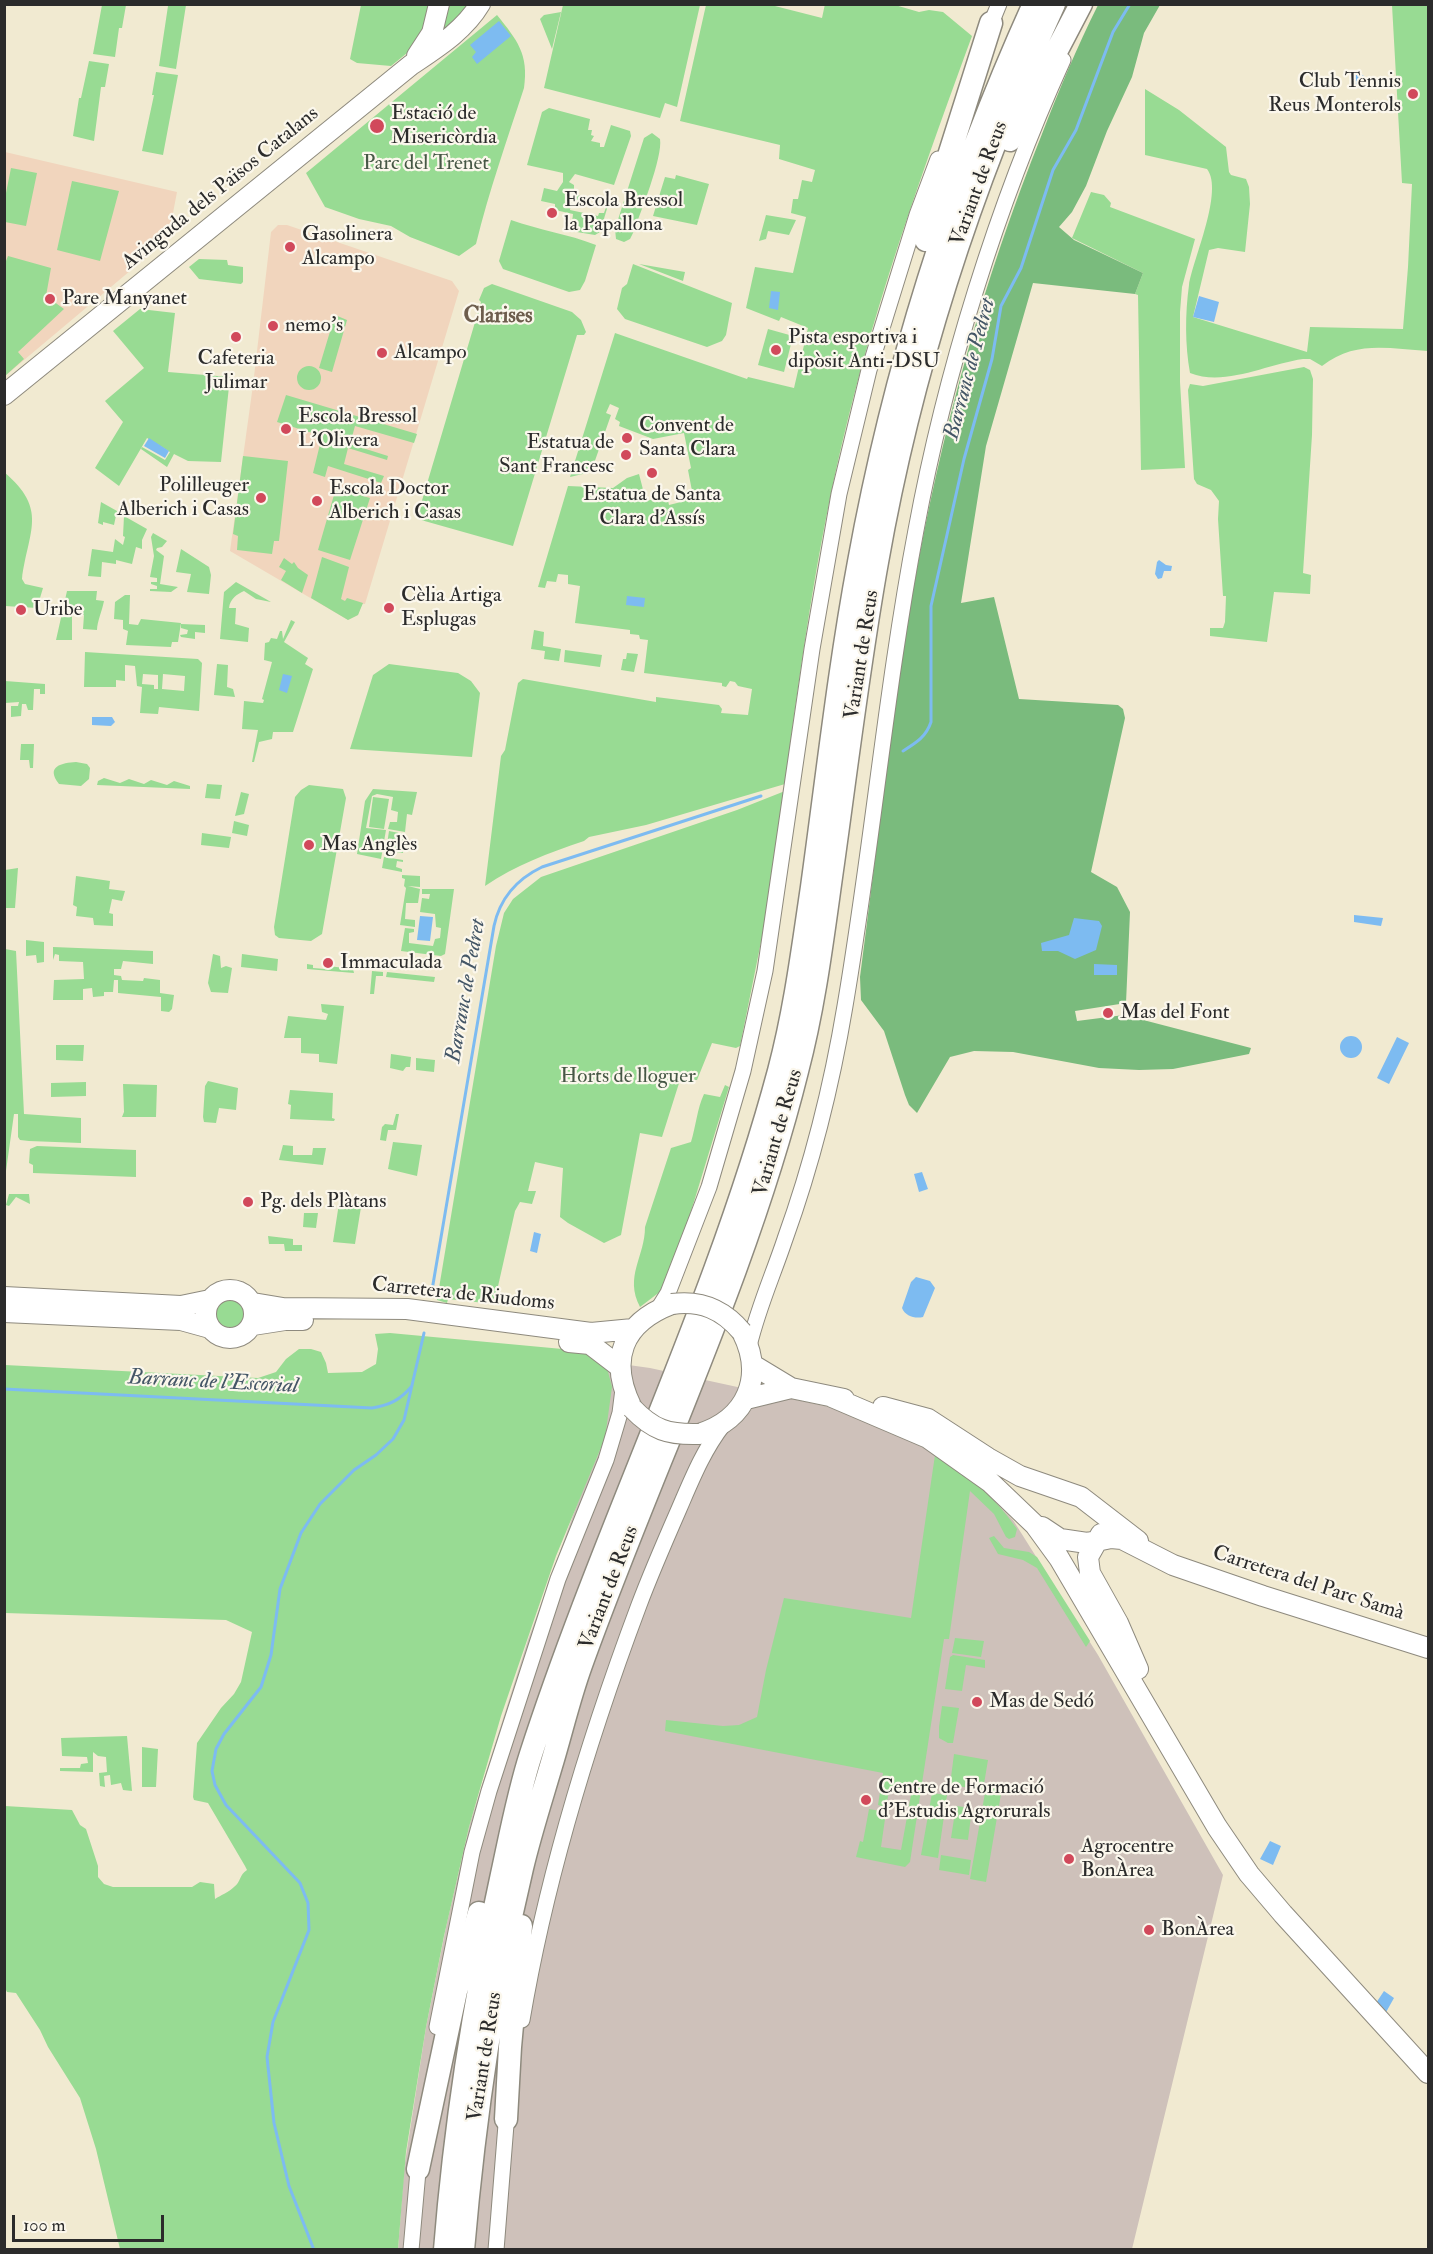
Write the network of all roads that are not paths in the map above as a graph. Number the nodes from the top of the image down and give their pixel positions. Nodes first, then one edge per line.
1 (439, 4) edge
2 (480, 4) edge
3 (1034, 4) edge
4 (1054, 4) edge
5 (1081, 4) edge
6 (1090, 4) edge
7 (995, 14) edge
8 (411, 65) junction
9 (4, 395) edge
10 (909, 417) junction
11 (859, 562) junction
12 (4, 1297) edge
13 (210, 1300) junction
14 (253, 1303) junction
15 (665, 1306) junction
16 (4, 1312) edge
17 (253, 1325) junction
18 (210, 1328) junction
19 (633, 1329) junction
20 (745, 1339) junction
21 (753, 1365) junction
22 (620, 1367) junction
23 (623, 1389) junction
24 (791, 1389) junction
25 (832, 1397) junction
26 (746, 1399) junction
27 (869, 1403) junction
28 (895, 1423) junction
29 (723, 1425) junction
30 (1104, 1514) junction
31 (1060, 1539) junction
32 (1099, 1539) junction
33 (1173, 1564) junction
34 (1082, 1596) junction
35 (1428, 1648) edge
36 (1141, 1673) junction
37 (1161, 1707) junction
38 (557, 1744) junction
39 (529, 1759) junction
40 (1217, 1827) junction
41 (1332, 1966) junction
42 (1428, 2073) edge
43 (506, 2119) junction
44 (418, 2169) junction
45 (411, 2250) edge
46 (445, 2250) edge
47 (463, 2250) edge
48 (496, 2250) edge

1 - 8 main road, Avinguda dels Països Catalans
2 - 8 main road, Avinguda dels Països Catalans
3 - 11 highway, Variant de Reus
4 - 10 highway, Variant de Reus
5 - 10 highway
6 - 20 street
7 - 11 highway
7 - 15 street
8 - 9 main road, Avinguda dels Països Catalans
10 - 38 highway, Variant de Reus
11 - 39 highway, Variant de Reus
12 - 13 main road
13 - 14 main road
13 - 18 main road
14 - 17 main road
14 - 19 main road, Carretera de Riudoms
15 - 19 main road
15 - 20 main road, bridge
16 - 18 main road
17 - 18 main road
17 - 22 main road, Carretera de Riudoms
19 - 22 main road
20 - 21 main road
21 - 24 main road
21 - 26 main road
22 - 23 main road
23 - 29 main road, bridge
23 - 44 street
24 - 25 main road
24 - 26 main road
25 - 27 main road
25 - 28 main road
26 - 29 main road
27 - 30 main road
27 - 31 main road
28 - 31 main road
28 - 34 main road
29 - 43 street
30 - 32 main road
30 - 33 main road
31 - 32 main road
31 - 36 main road
32 - 33 main road
32 - 36 main road
33 - 35 main road, Carretera del Parc Samà
34 - 36 main road
34 - 40 main road
36 - 37 main road
37 - 40 main road
37 - 41 main road
38 - 43 highway
38 - 47 highway, Variant de Reus
39 - 44 highway
39 - 46 highway, Variant de Reus
40 - 41 main road
41 - 42 main road
43 - 48 street
44 - 45 street

